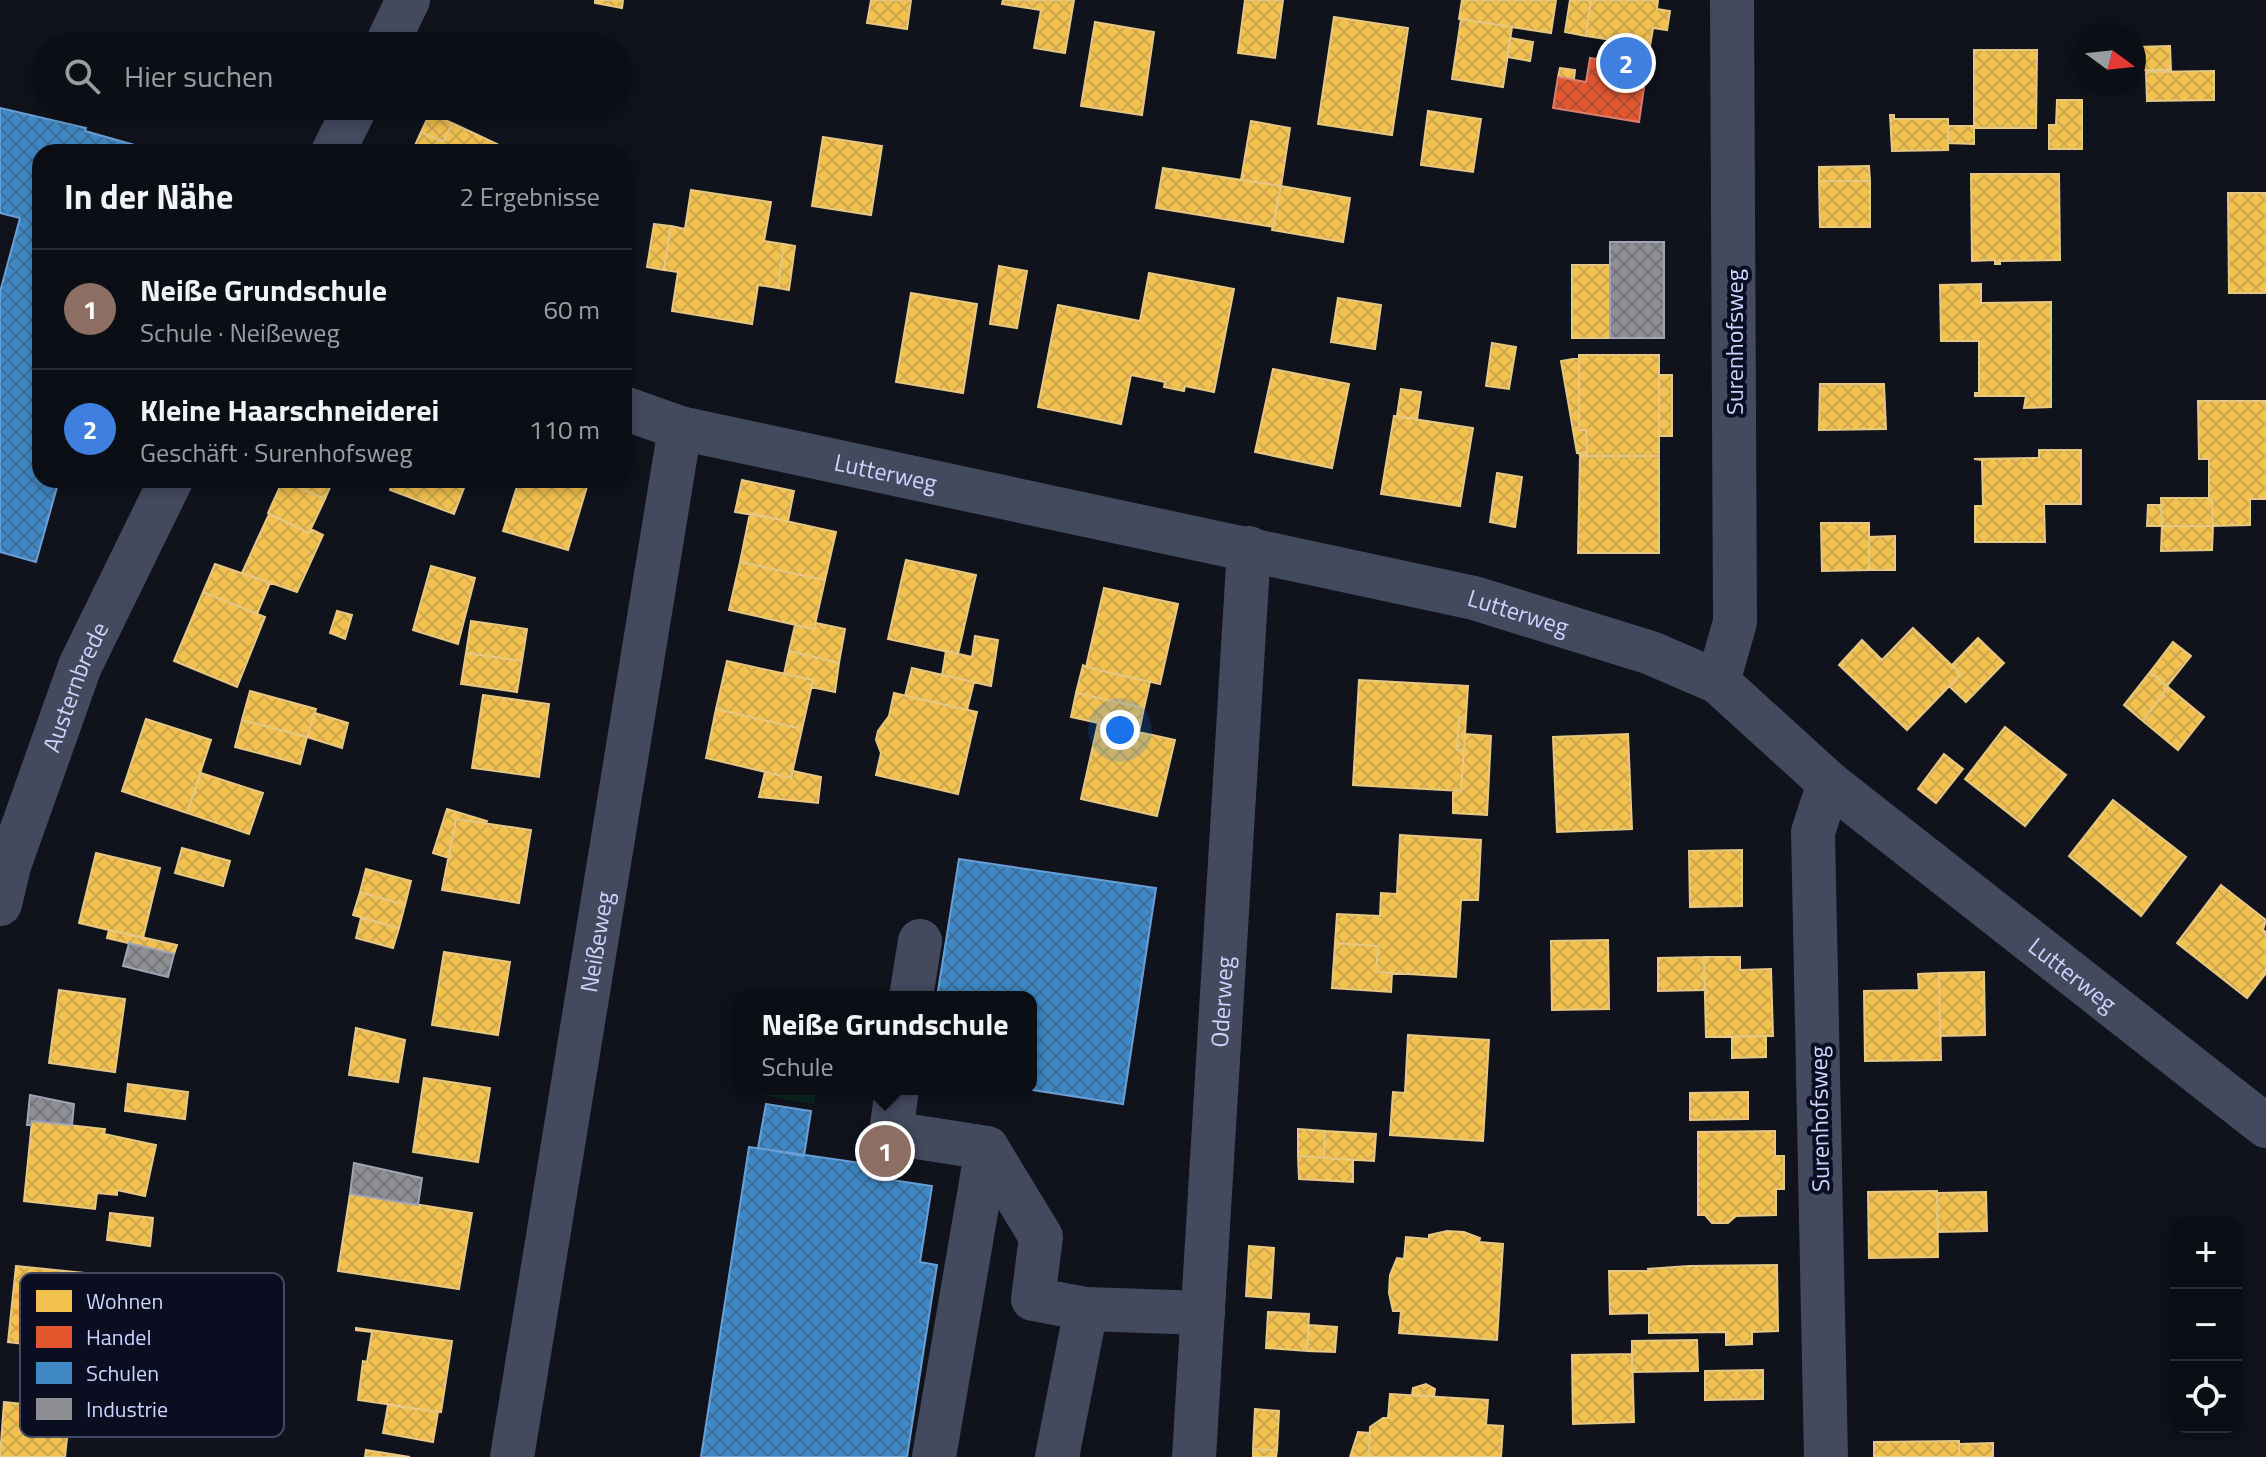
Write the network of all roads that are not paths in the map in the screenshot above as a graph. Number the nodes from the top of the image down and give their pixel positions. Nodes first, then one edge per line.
1 (408, 0) edge
2 (1732, 0) edge
3 (393, 32) edge
4 (349, 120) edge
5 (337, 144) edge
6 (632, 411) edge
7 (680, 428) junction
8 (167, 488) edge
9 (1249, 548) junction
10 (1718, 682) junction
11 (1829, 783) junction
12 (0, 904) edge
13 (920, 941) dead end
14 (912, 991) edge
15 (896, 1095) edge
16 (2266, 1126) edge
17 (987, 1148) junction
18 (1086, 1309) junction
19 (1203, 1313) junction
20 (512, 1457) edge
21 (934, 1457) edge
22 (1057, 1457) edge
23 (1194, 1457) edge
24 (1826, 1457) edge

1 - 3 street
2 - 10 street, Surenhofsweg
4 - 5 street
6 - 7 street, Lutterweg
7 - 9 street, Lutterweg
7 - 20 street, Neißeweg
8 - 12 street, Austernbrede
9 - 10 street, Lutterweg
9 - 19 street, Oderweg
10 - 11 street, Lutterweg
11 - 16 street, Lutterweg
11 - 24 street, Surenhofsweg
13 - 14 street
15 - 17 street
17 - 18 street
17 - 21 street
18 - 19 street
18 - 22 street
19 - 23 street, Oderweg

